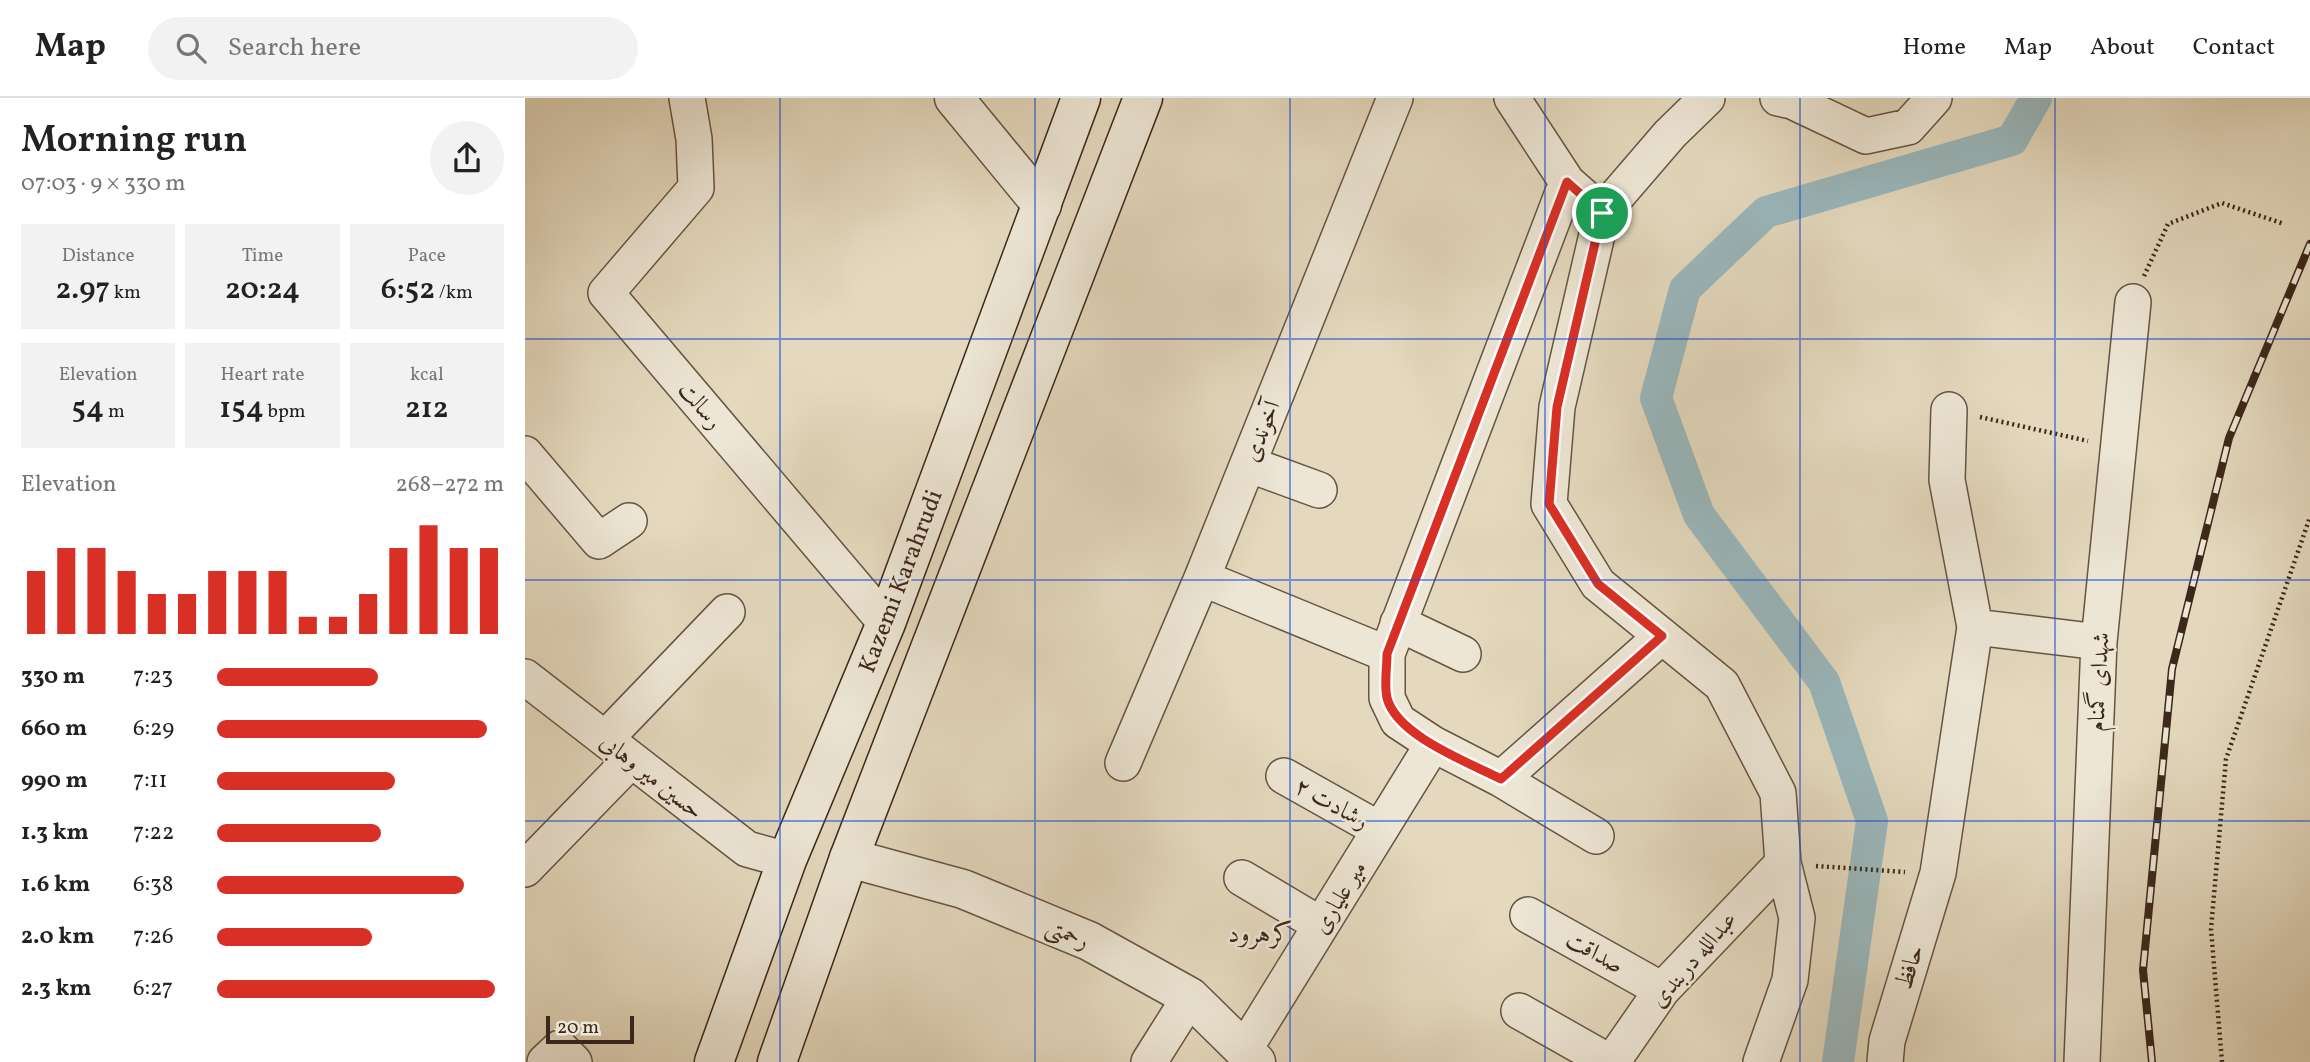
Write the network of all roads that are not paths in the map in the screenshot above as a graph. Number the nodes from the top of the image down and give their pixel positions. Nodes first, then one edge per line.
1 (687, 98) edge
2 (954, 98) edge
3 (1081, 98) edge
4 (1143, 98) edge
5 (1395, 98) edge
6 (1512, 98) edge
7 (1707, 98) edge
8 (1778, 98) edge
9 (1934, 98) edge
10 (1567, 182) junction
11 (1042, 205) junction
12 (1602, 213) junction
13 (2133, 302) road end
14 (1949, 410) road end
15 (525, 454) edge
16 (1248, 464) junction
17 (1319, 491) dead end
18 (629, 522) dead end
19 (1202, 578) junction
20 (727, 612) dead end
21 (886, 623) junction
22 (1975, 627) junction
23 (1662, 636) junction
24 (1392, 639) junction
25 (2099, 642) junction
26 (1463, 654) dead end
27 (525, 677) edge
28 (1433, 744) junction
29 (618, 750) junction
30 (1123, 763) dead end
31 (1284, 776) dead end
32 (1501, 779) junction
33 (1380, 830) junction
34 (1597, 835) dead end
35 (849, 858) junction
36 (787, 860) junction
37 (1783, 863) junction
38 (525, 869) edge
39 (1243, 878) dead end
40 (1528, 915) dead end
41 (1321, 925) junction
42 (1662, 990) junction
43 (1190, 997) junction
44 (1519, 1011) dead end
45 (1250, 1056) edge
46 (545, 1062) edge
47 (574, 1062) edge
48 (714, 1062) edge
49 (777, 1062) edge
50 (1149, 1062) edge
51 (1611, 1062) edge
52 (1761, 1062) edge
53 (1885, 1062) edge
54 (2081, 1062) edge

1 - 21 street, رسالت
2 - 11 main road
3 - 11 main road, Kazemi Karahrudi
4 - 35 main road
5 - 16 street, آخوندی
6 - 10 street
7 - 12 street
8 - 9 street
10 - 12 street
10 - 24 street
11 - 21 main road, Kazemi Karahrudi
12 - 23 street
13 - 25 street, شهدای گمنام
14 - 22 street, حافظ
15 - 18 street
16 - 17 street
16 - 19 street, آخوندی
19 - 24 street
19 - 30 street, آخوندی
20 - 29 street
21 - 36 main road, Kazemi Karahrudi
22 - 25 street
22 - 53 street, حافظ
23 - 32 street
23 - 37 street
24 - 26 street
24 - 28 street
25 - 54 street, شهدای گمنام
27 - 29 street, حسین میر وهابی
28 - 32 street
28 - 33 street, میر علیاری
29 - 36 street, حسین میر وهابی
29 - 38 street
31 - 33 street, رشادت ۲
32 - 34 street
33 - 41 street, میر علیاری
35 - 36 main road, رحمتی
35 - 43 main road, رحمتی
35 - 49 main road
36 - 48 main road, Kazemi Karahrudi
37 - 42 street, عبدالله دربندی
37 - 52 street
39 - 41 street
40 - 42 street, صداقت
41 - 45 street, میر علیاری
42 - 51 street, عبدالله دربندی
43 - 45 main road, رحمتی
43 - 50 street
44 - 51 street
46 - 47 street

